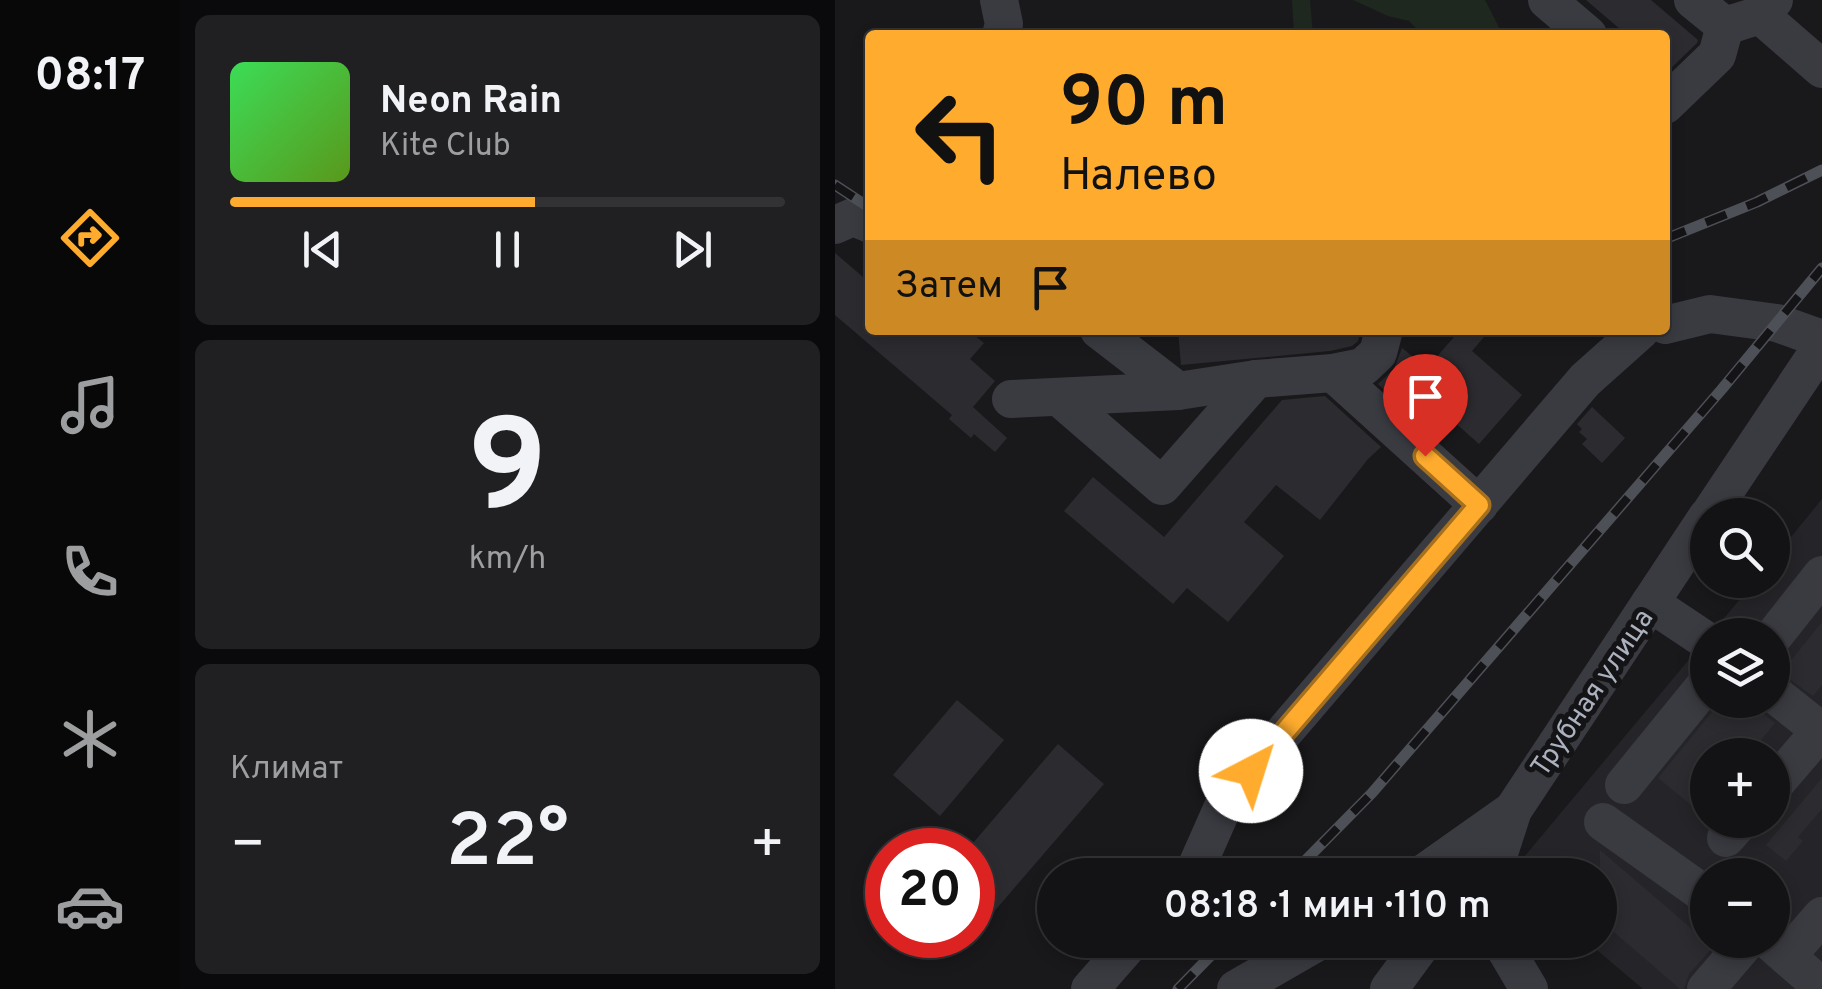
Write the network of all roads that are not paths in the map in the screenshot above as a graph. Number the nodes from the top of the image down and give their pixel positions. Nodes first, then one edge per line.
1 (999, 0) edge
2 (1547, 0) edge
3 (1693, 0) edge
4 (1753, 14) edge
5 (1002, 30) edge
6 (1582, 30) edge
7 (1822, 69) edge
8 (1670, 100) edge
9 (865, 222) edge
10 (835, 225) edge
11 (1670, 323) edge
12 (1108, 335) edge
13 (1382, 335) edge
14 (1635, 335) edge
15 (1822, 342) edge
16 (1333, 372) junction
17 (1256, 379) junction
18 (1178, 391) junction
19 (1059, 396) junction
20 (1011, 399) dead end
21 (1720, 498) edge
22 (1479, 505) junction
23 (1690, 543) edge
24 (1822, 576) edge
25 (1650, 603) junction
26 (1788, 618) edge
27 (1690, 630) edge
28 (1690, 704) edge
29 (1790, 705) edge
30 (1821, 730) edge
31 (1790, 766) edge
32 (1625, 785) dead end
33 (1513, 810) junction
34 (1603, 822) dead end
35 (1199, 858) edge
36 (1445, 858) edge
37 (1497, 858) edge
38 (1690, 884) edge
39 (1822, 916) edge
40 (1117, 958) edge
41 (1290, 958) edge
42 (1412, 958) edge
43 (1511, 958) edge
44 (1732, 958) edge
45 (1800, 971) edge
46 (1527, 988) edge
47 (1090, 989) edge
48 (1236, 989) edge
49 (1389, 989) edge
50 (1706, 989) edge

1 - 5 street
2 - 6 street
3 - 4 street
4 - 7 street
4 - 8 street
9 - 10 street
11 - 15 street
12 - 18 street
13 - 16 street
14 - 22 street
15 - 21 street, Трубная улица
16 - 17 street
16 - 22 street
17 - 18 street
17 - 19 street
18 - 19 street
19 - 20 street
22 - 35 street
23 - 25 street, Трубная улица
24 - 26 street
25 - 27 street
25 - 33 street, Трубная улица
28 - 32 street
29 - 30 street
30 - 31 street
33 - 36 street
33 - 37 street, Трубная улица
34 - 38 street
39 - 45 street
40 - 47 street
41 - 48 street
42 - 49 street
43 - 46 street
44 - 50 street

